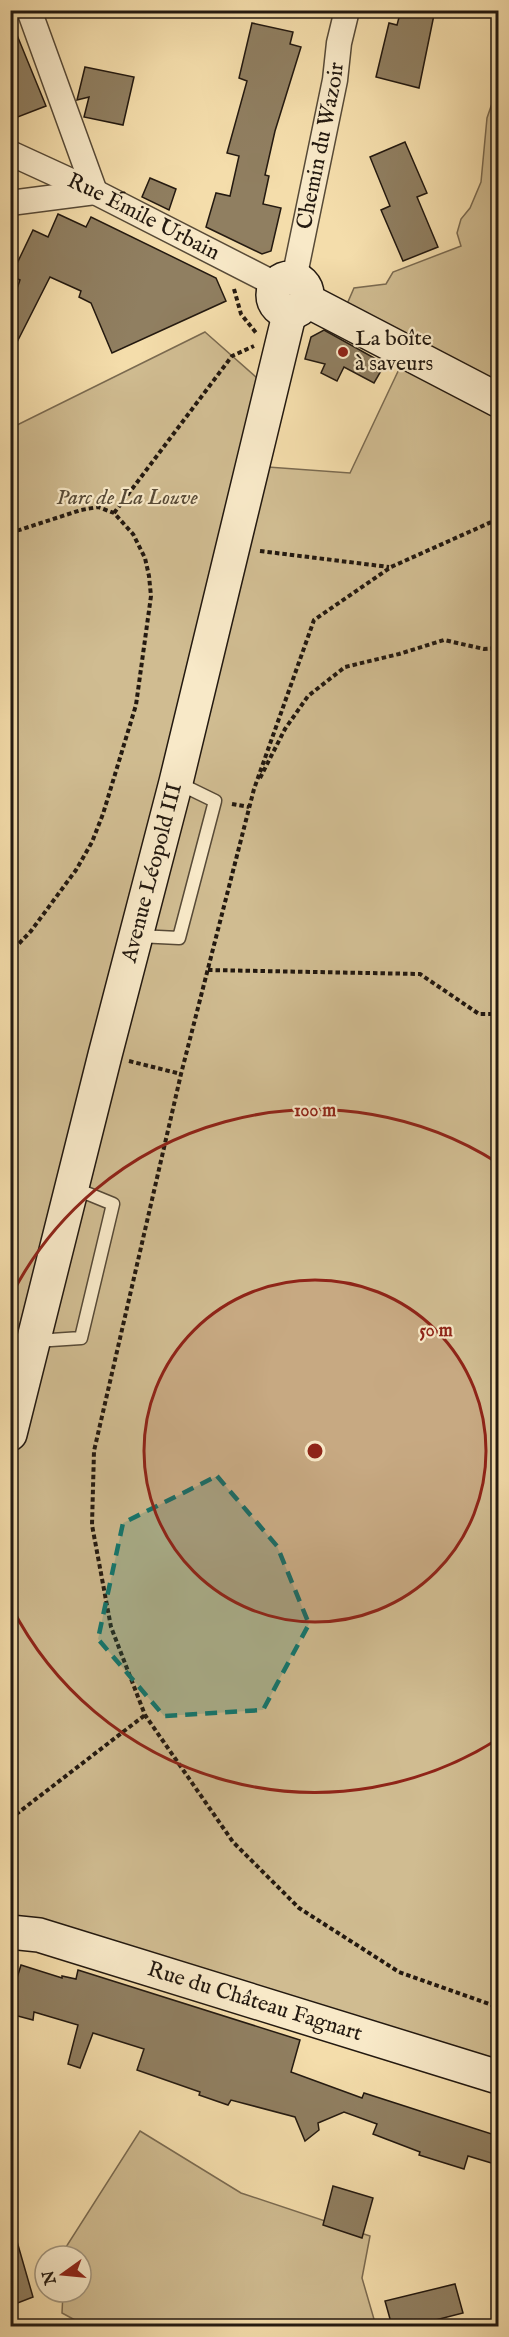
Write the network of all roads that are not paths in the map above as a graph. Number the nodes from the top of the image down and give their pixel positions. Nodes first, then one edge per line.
1 (29, 10) edge
2 (339, 10) edge
3 (347, 10) edge
4 (339, 43) junction
5 (10, 153) edge
6 (95, 192) junction
7 (10, 203) edge
8 (292, 294) junction
9 (498, 400) edge
10 (176, 782) junction
11 (137, 936) junction
12 (72, 1187) junction
13 (34, 1341) junction
14 (10, 1434) edge
15 (10, 1932) edge
16 (498, 2077) edge

1 - 6 street
2 - 4 street
3 - 4 street, Chemin du Wazoir
4 - 8 street, Chemin du Wazoir
5 - 6 street, Rue Émile Urbain
6 - 7 street
6 - 8 street, Rue Émile Urbain
8 - 9 street
8 - 10 street, Avenue Léopold III
10 - 11 street, Avenue Léopold III
10 - 11 lane
11 - 12 street, Avenue Léopold III
12 - 13 street, Avenue Léopold III
12 - 13 lane
13 - 14 street, Avenue Léopold III
15 - 16 street, Rue du Château Fagnart

